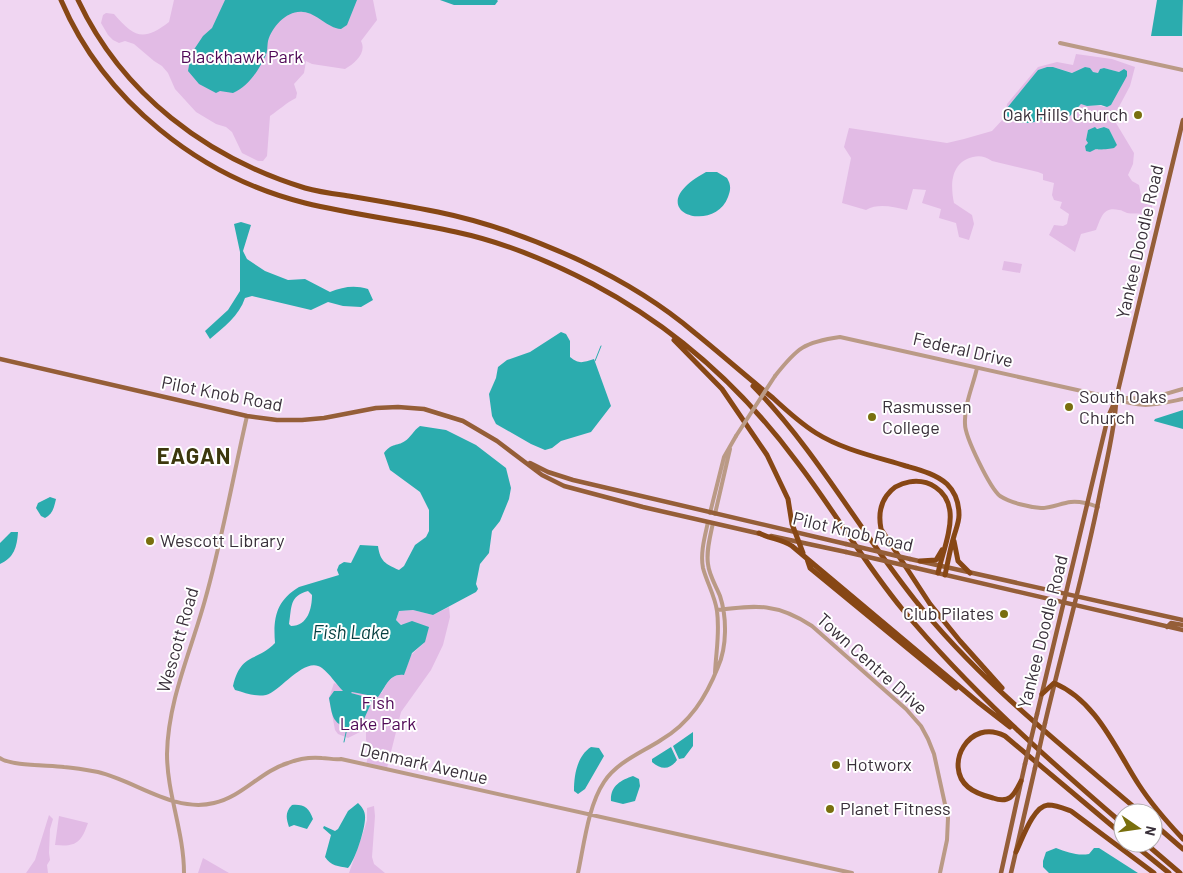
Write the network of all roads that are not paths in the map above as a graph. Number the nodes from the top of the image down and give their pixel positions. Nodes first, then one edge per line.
1 (61, 0) edge
2 (78, 0) edge
3 (1060, 43) dead end
4 (1183, 70) edge
5 (1183, 120) edge
6 (662, 327) junction
7 (0, 359) edge
8 (730, 362) junction
9 (978, 368) junction
10 (1183, 389) edge
11 (1116, 399) junction
12 (1183, 399) edge
13 (246, 416) junction
14 (520, 458) junction
15 (1088, 504) junction
16 (1098, 507) junction
17 (713, 514) junction
18 (710, 523) junction
19 (795, 532) junction
20 (759, 533) junction
21 (954, 537) junction
22 (798, 541) junction
23 (946, 543) junction
24 (806, 558) junction
25 (920, 562) junction
26 (940, 566) junction
27 (946, 568) junction
28 (938, 573) junction
29 (970, 573) junction
30 (945, 575) junction
31 (1066, 594) junction
32 (1078, 596) junction
33 (1064, 603) junction
34 (1075, 605) junction
35 (723, 609) junction
36 (717, 610) junction
37 (1183, 620) edge
38 (1183, 625) edge
39 (1167, 626) junction
40 (1183, 630) edge
41 (715, 675) junction
42 (1054, 683) junction
43 (1042, 694) junction
44 (1021, 709) junction
45 (1025, 738) junction
46 (0, 758) edge
47 (1021, 782) junction
48 (173, 801) junction
49 (1129, 803) edge
50 (591, 815) junction
51 (1113, 815) edge
52 (1113, 827) edge
53 (1163, 832) edge
54 (1183, 840) edge
55 (1183, 850) edge
56 (1016, 852) junction
57 (1145, 853) edge
58 (1157, 853) edge
59 (184, 873) edge
60 (578, 873) edge
61 (852, 873) edge
62 (940, 873) edge
63 (1001, 873) edge
64 (1011, 873) edge
65 (1154, 873) edge
66 (1170, 873) edge
67 (1180, 873) edge

1 - 6 highway
2 - 8 highway
3 - 4 street
5 - 11 main road, Yankee Doodle Road
6 - 19 highway
6 - 45 highway
7 - 13 main road, Pilot Knob Road
8 - 21 highway
8 - 44 highway
9 - 11 street, Federal Drive
9 - 15 street
9 - 17 street, Federal Drive, bridge
10 - 11 street
11 - 12 street
11 - 15 main road, Yankee Doodle Road
11 - 16 main road, Yankee Doodle Road
13 - 14 main road, Pilot Knob Road
13 - 48 street, Wescott Road
14 - 17 main road, Pilot Knob Road
14 - 18 main road, Pilot Knob Road
15 - 16 street
15 - 31 main road, Yankee Doodle Road
16 - 32 main road, Yankee Doodle Road
17 - 18 main road
17 - 19 main road, Pilot Knob Road
18 - 20 main road, Pilot Knob Road
18 - 35 street
18 - 36 street
19 - 22 highway
19 - 25 main road, Pilot Knob Road, bridge
20 - 22 main road, Pilot Knob Road
20 - 24 highway
21 - 27 highway
21 - 29 highway
22 - 24 highway
22 - 28 main road, Pilot Knob Road, bridge
23 - 25 highway
23 - 26 highway
23 - 44 highway
24 - 45 highway
25 - 26 main road, Pilot Knob Road
26 - 27 main road, Pilot Knob Road
26 - 28 highway
27 - 29 main road, Pilot Knob Road
27 - 30 highway
28 - 30 main road, Pilot Knob Road
29 - 31 main road, Pilot Knob Road
30 - 33 main road, Pilot Knob Road
31 - 32 main road, Pilot Knob Road
31 - 33 main road, Yankee Doodle Road
32 - 34 main road, Yankee Doodle Road
32 - 37 main road, Pilot Knob Road
33 - 34 main road, Pilot Knob Road
33 - 43 main road, Yankee Doodle Road
34 - 39 main road, Pilot Knob Road
34 - 42 main road, Yankee Doodle Road
35 - 36 street, Town Centre Drive
35 - 41 street
35 - 62 street, Town Centre Drive
36 - 41 street
38 - 39 main road, Pilot Knob Road
39 - 40 main road, Pilot Knob Road
41 - 50 street
42 - 43 highway
42 - 54 highway
42 - 56 main road, Yankee Doodle Road, bridge
43 - 47 main road, Yankee Doodle Road, bridge
44 - 49 highway
45 - 51 highway
46 - 48 street, Denmark Avenue
47 - 52 highway
47 - 63 main road, Yankee Doodle Road
48 - 50 street, Denmark Avenue
48 - 59 street, Wescott Road
50 - 60 street
50 - 61 street, Denmark Avenue
53 - 55 highway
56 - 64 main road, Yankee Doodle Road
56 - 65 highway
57 - 66 highway
58 - 67 highway

